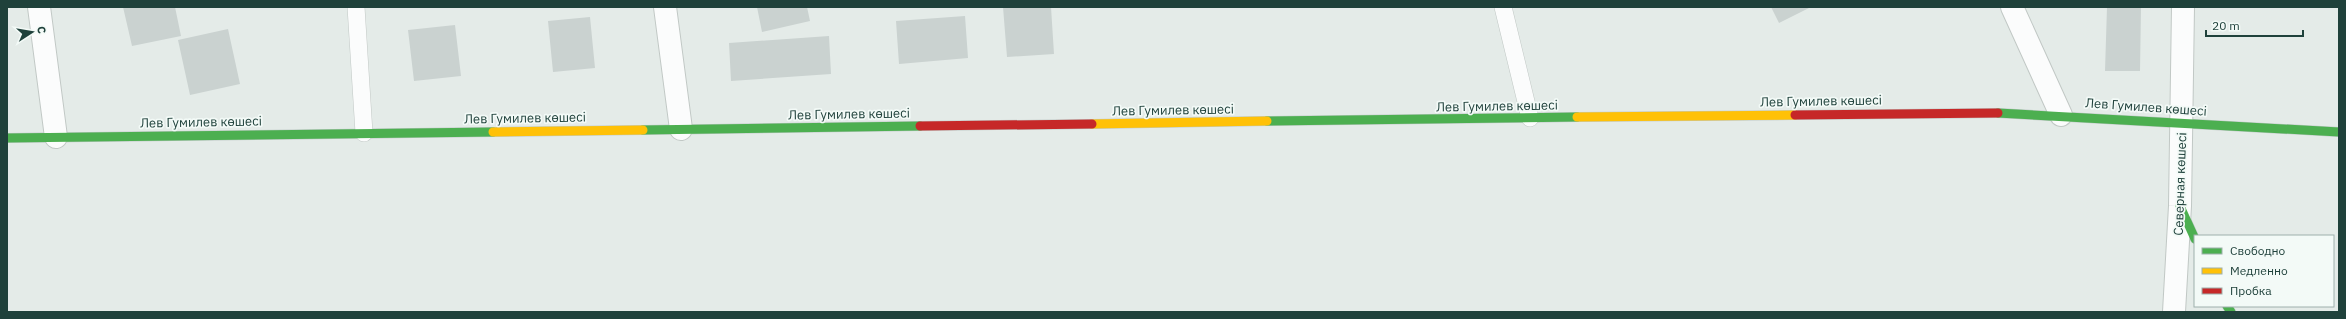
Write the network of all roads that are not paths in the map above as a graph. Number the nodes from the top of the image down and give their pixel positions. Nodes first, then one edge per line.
1 (39, 7) edge
2 (356, 7) edge
3 (665, 7) edge
4 (1503, 7) edge
5 (2012, 7) edge
6 (2183, 7) edge
7 (2061, 115) junction
8 (1530, 118) junction
9 (2182, 122) junction
10 (681, 129) junction
11 (2339, 132) edge
12 (364, 133) junction
13 (56, 137) junction
14 (7, 138) edge
15 (2180, 206) junction
16 (2194, 237) edge
17 (2174, 312) edge

1 - 13 street
2 - 12 lane
3 - 10 street
4 - 8 lane
5 - 7 street
6 - 9 street, Северная көшесі
7 - 8 main road, Лев Гумилев көшесі
7 - 9 main road, Лев Гумилев көшесі
8 - 10 main road, Лев Гумилев көшесі
9 - 11 main road, Лев Гумилев көшесі
9 - 15 street, Северная көшесі
10 - 12 main road, Лев Гумилев көшесі
12 - 13 main road, Лев Гумилев көшесі
13 - 14 main road, Лев Гумилев көшесі
15 - 16 main road
15 - 17 street, Северная көшесі

